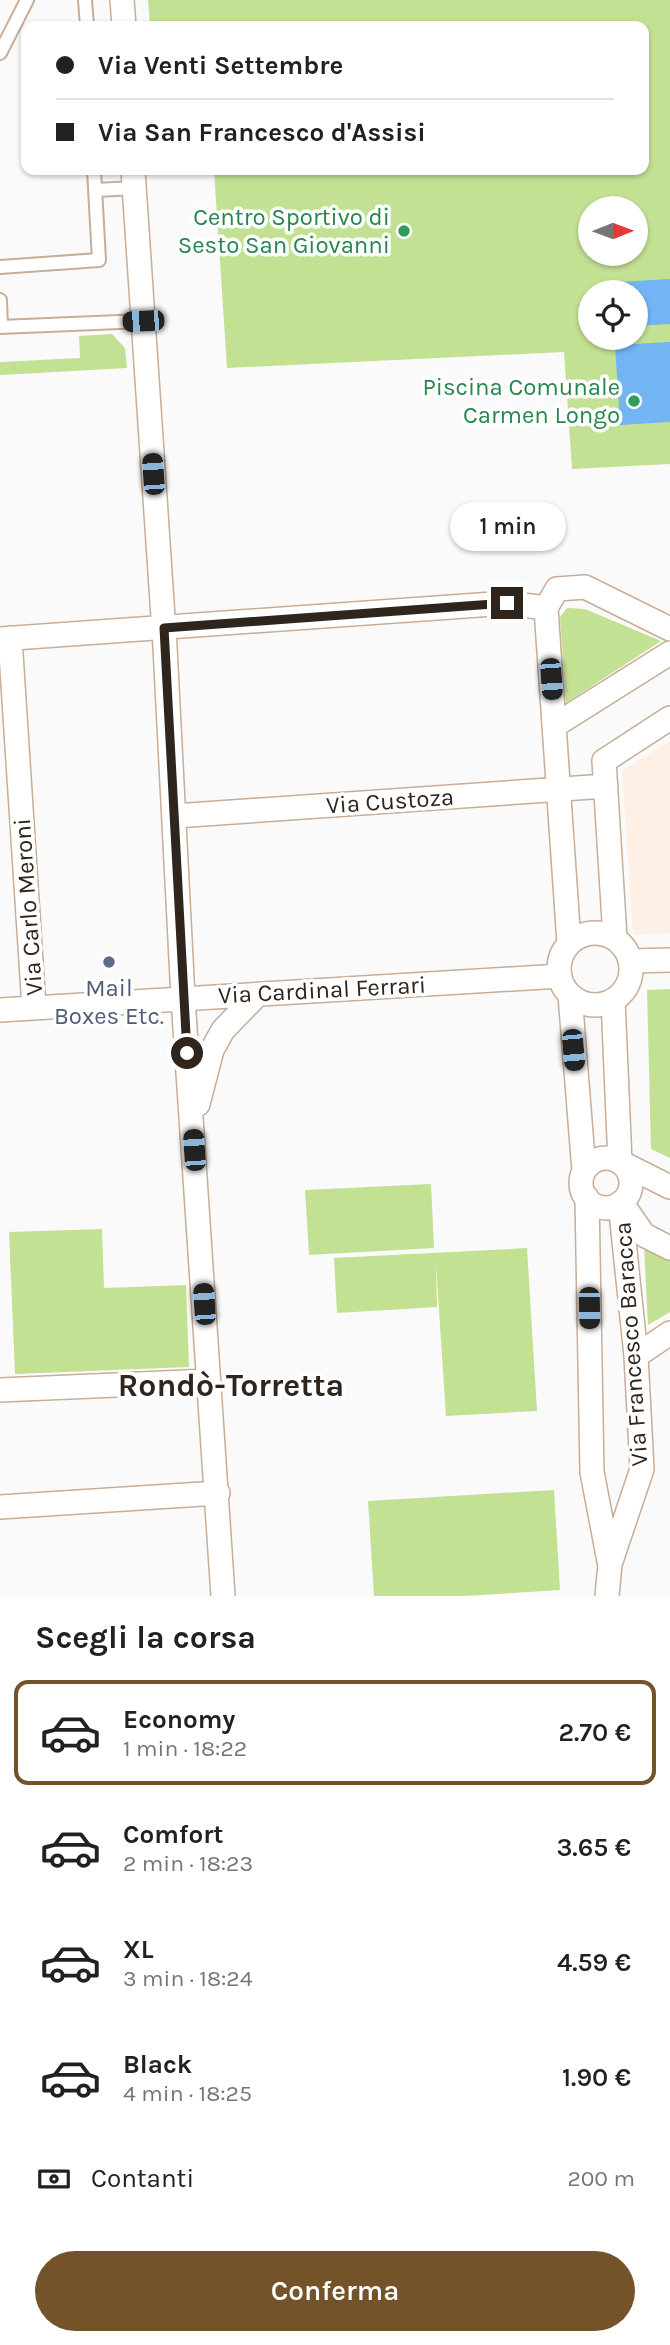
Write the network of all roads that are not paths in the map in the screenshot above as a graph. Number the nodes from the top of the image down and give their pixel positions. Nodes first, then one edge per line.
1 (27, 0) edge
2 (85, 0) edge
3 (122, 0) edge
4 (86, 21) edge
5 (124, 21) edge
6 (0, 53) edge
7 (94, 175) edge
8 (133, 179) edge
9 (96, 190) junction
10 (0, 267) edge
11 (0, 300) edge
12 (143, 321) junction
13 (1, 327) edge
14 (546, 608) junction
15 (164, 628) junction
16 (670, 629) edge
17 (5, 639) edge
18 (670, 653) edge
19 (670, 718) edge
20 (554, 726) junction
21 (606, 786) junction
22 (559, 789) junction
23 (175, 816) junction
24 (615, 938) junction
25 (569, 943) junction
26 (670, 960) edge
27 (631, 961) junction
28 (565, 985) junction
29 (256, 996) junction
30 (183, 998) junction
31 (613, 1000) junction
32 (34, 1008) junction
33 (0, 1010) edge
34 (193, 1124) junction
35 (621, 1163) junction
36 (584, 1171) junction
37 (670, 1187) edge
38 (586, 1198) junction
39 (621, 1203) junction
40 (670, 1248) edge
41 (670, 1333) edge
42 (636, 1356) junction
43 (209, 1381) junction
44 (0, 1390) edge
45 (218, 1493) junction
46 (0, 1507) edge
47 (610, 1564) junction
48 (223, 1596) edge
49 (607, 1596) edge

1 - 6 lane
2 - 4 lane
3 - 5 street
7 - 9 lane
8 - 9 lane
8 - 12 street
9 - 10 lane
11 - 13 lane
12 - 13 lane
12 - 15 street
14 - 15 street
14 - 16 street
14 - 20 street
15 - 17 street
15 - 23 street
17 - 32 street, Via Carlo Meroni
18 - 20 street
19 - 21 street
20 - 22 street
21 - 22 street, Via Custoza
21 - 24 street
22 - 23 street, Via Custoza
22 - 25 street
23 - 30 street
24 - 25 street
24 - 27 street
25 - 28 street
26 - 27 street
27 - 31 street
28 - 29 street, Via Cardinal Ferrari
28 - 31 street
28 - 36 street
29 - 30 street, Via Cardinal Ferrari
29 - 34 street
30 - 32 street, Via Cardinal Ferrari
30 - 34 street
31 - 35 street
32 - 33 street, Via Cardinal Ferrari
34 - 43 street
35 - 36 street
35 - 37 street
35 - 39 street
36 - 38 street
38 - 39 street
38 - 47 street, Via Francesco Baracca
39 - 40 street
39 - 42 street, Via Francesco Baracca
41 - 42 street
42 - 47 street, Via Francesco Baracca
43 - 44 street
43 - 45 street
45 - 46 street
45 - 48 street
47 - 49 street, Via Francesco Baracca

